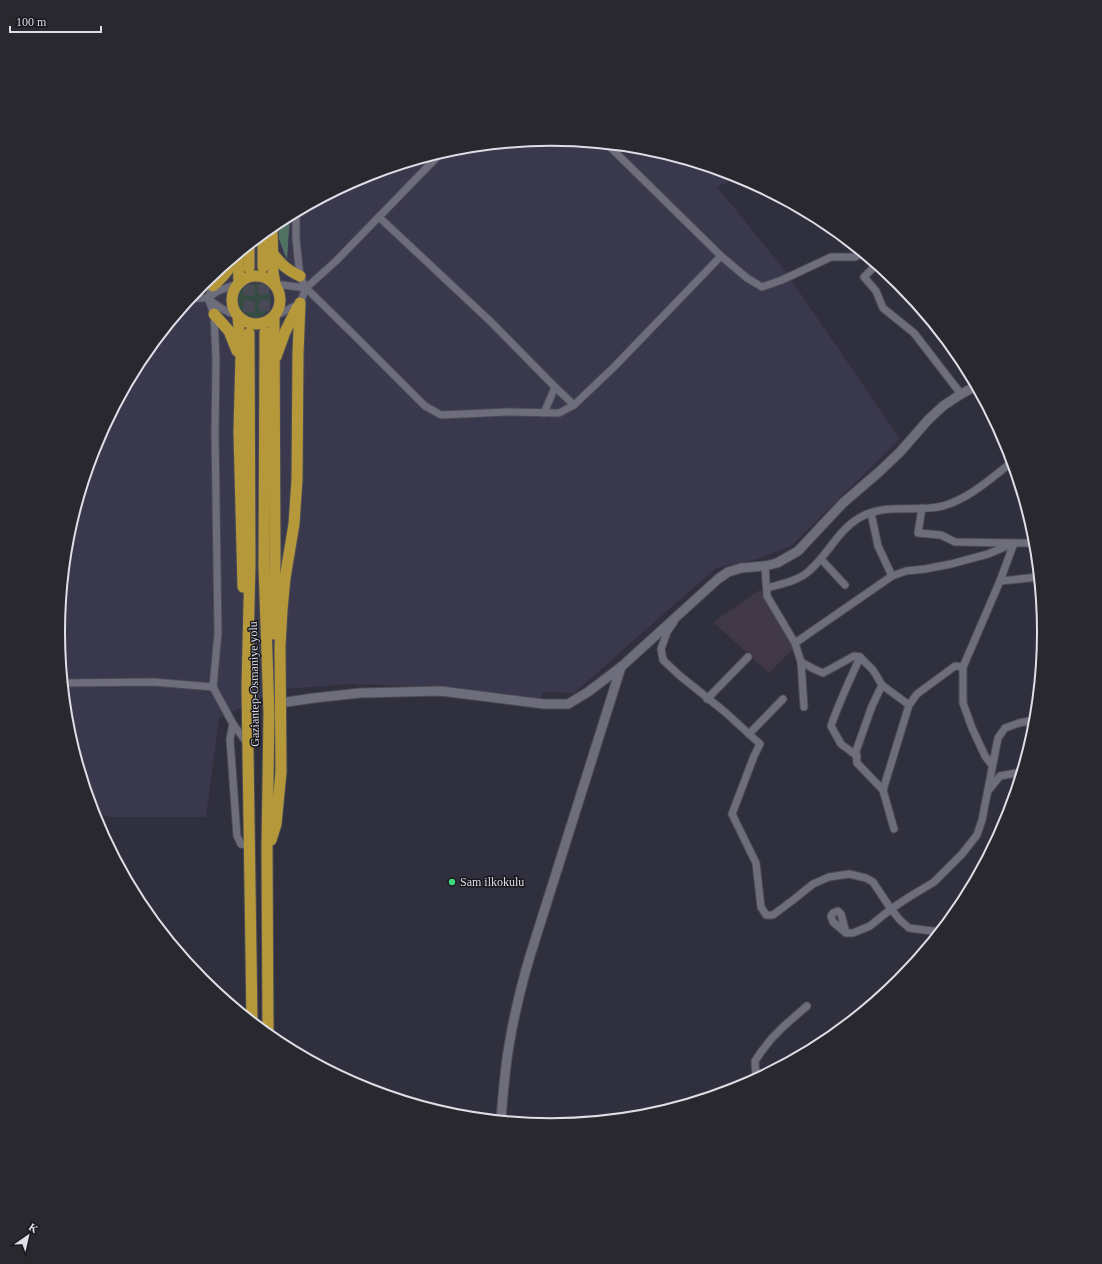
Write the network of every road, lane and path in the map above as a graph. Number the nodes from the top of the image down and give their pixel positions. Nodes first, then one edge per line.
1 (613, 150) edge
2 (433, 161) edge
3 (379, 217) junction
4 (296, 219) edge
5 (272, 234) edge
6 (263, 240) edge
7 (249, 251) edge
8 (273, 254) junction
9 (858, 255) edge
10 (721, 256) junction
11 (238, 261) edge
12 (264, 267) tunnel mouth
13 (249, 268) tunnel mouth
14 (872, 268) edge
15 (227, 270) edge
16 (300, 276) junction
17 (213, 282) edge
18 (239, 283) junction
19 (275, 284) junction
20 (213, 286) junction
21 (306, 288) junction
22 (198, 298) edge
23 (208, 298) junction
24 (300, 303) junction
25 (214, 314) junction
26 (238, 316) junction
27 (274, 317) junction
28 (265, 332) tunnel mouth
29 (249, 333) tunnel mouth
30 (241, 360) junction
31 (274, 365) junction
32 (555, 387) junction
33 (972, 388) edge
34 (961, 394) junction
35 (574, 405) junction
36 (544, 412) junction
37 (1007, 466) edge
38 (922, 508) junction
39 (871, 513) junction
40 (1029, 543) edge
41 (1014, 544) junction
42 (821, 559) junction
43 (765, 566) junction
44 (892, 576) junction
45 (1034, 578) edge
46 (1000, 581) junction
47 (845, 585) dead end
48 (767, 588) junction
49 (680, 613) junction
50 (795, 644) junction
51 (748, 657) dead end
52 (860, 657) junction
53 (802, 662) junction
54 (620, 667) junction
55 (963, 667) junction
56 (267, 680) junction
57 (68, 683) edge
58 (882, 685) junction
59 (247, 686) junction
60 (213, 687) junction
61 (707, 699) junction
62 (783, 699) dead end
63 (280, 703) junction
64 (909, 704) junction
65 (804, 707) dead end
66 (1029, 721) edge
67 (233, 724) junction
68 (749, 734) junction
69 (248, 744) junction
70 (856, 756) junction
71 (992, 766) junction
72 (1015, 773) edge
73 (883, 790) junction
74 (986, 792) junction
75 (894, 829) dead end
76 (249, 846) junction
77 (267, 848) junction
78 (891, 909) junction
79 (934, 931) edge
80 (846, 933) dead end
81 (807, 1006) dead end
82 (252, 1015) edge
83 (268, 1027) edge
84 (756, 1073) edge
85 (501, 1115) edge

1 - 10 street
2 - 3 street
3 - 21 street
3 - 32 street
4 - 16 street
5 - 8 highway
6 - 12 highway
7 - 13 highway
8 - 16 highway
8 - 19 highway
9 - 10 street
10 - 35 street
11 - 18 highway
14 - 34 street
15 - 20 highway
16 - 21 street
17 - 20 street
18 - 19 highway
18 - 23 street
18 - 26 highway
19 - 21 street
19 - 27 highway
20 - 23 street
21 - 24 street
21 - 36 street
22 - 23 street
23 - 25 street
23 - 26 street
24 - 27 street
24 - 31 highway
24 - 63 highway
25 - 30 highway
25 - 60 street
26 - 27 highway
26 - 30 highway
27 - 31 highway
28 - 56 highway, Gaziantep-Osmaniye yolu
29 - 59 highway, Gaziantep-Osmaniye yolu
30 - 59 highway
31 - 56 highway
32 - 35 street
32 - 36 street
33 - 34 street
34 - 43 street
35 - 36 street
37 - 38 street
38 - 39 street
38 - 41 street
39 - 42 street
39 - 44 street
40 - 41 street
41 - 44 street
41 - 46 street
42 - 47 street
42 - 48 street
43 - 48 street
43 - 49 street
44 - 50 street
45 - 46 street
46 - 55 street
48 - 50 street
49 - 54 street
49 - 61 street
50 - 53 street
51 - 61 street
52 - 53 street
52 - 58 street
52 - 70 street
53 - 65 street
54 - 63 street
54 - 85 street
55 - 64 street
55 - 71 street
56 - 77 highway, Gaziantep-Osmaniye yolu
57 - 60 street
58 - 64 street
58 - 70 street
59 - 69 highway, Gaziantep-Osmaniye yolu
60 - 67 street
61 - 68 street
62 - 68 street
63 - 77 highway
64 - 73 street
66 - 71 street
67 - 69 street
67 - 76 street
68 - 78 street
69 - 76 highway, Gaziantep-Osmaniye yolu
70 - 73 street
71 - 74 street
72 - 74 street
73 - 75 street
74 - 78 street
76 - 82 highway, Gaziantep-Osmaniye yolu
77 - 83 highway, Gaziantep-Osmaniye yolu
78 - 79 street
78 - 80 street
81 - 84 street

